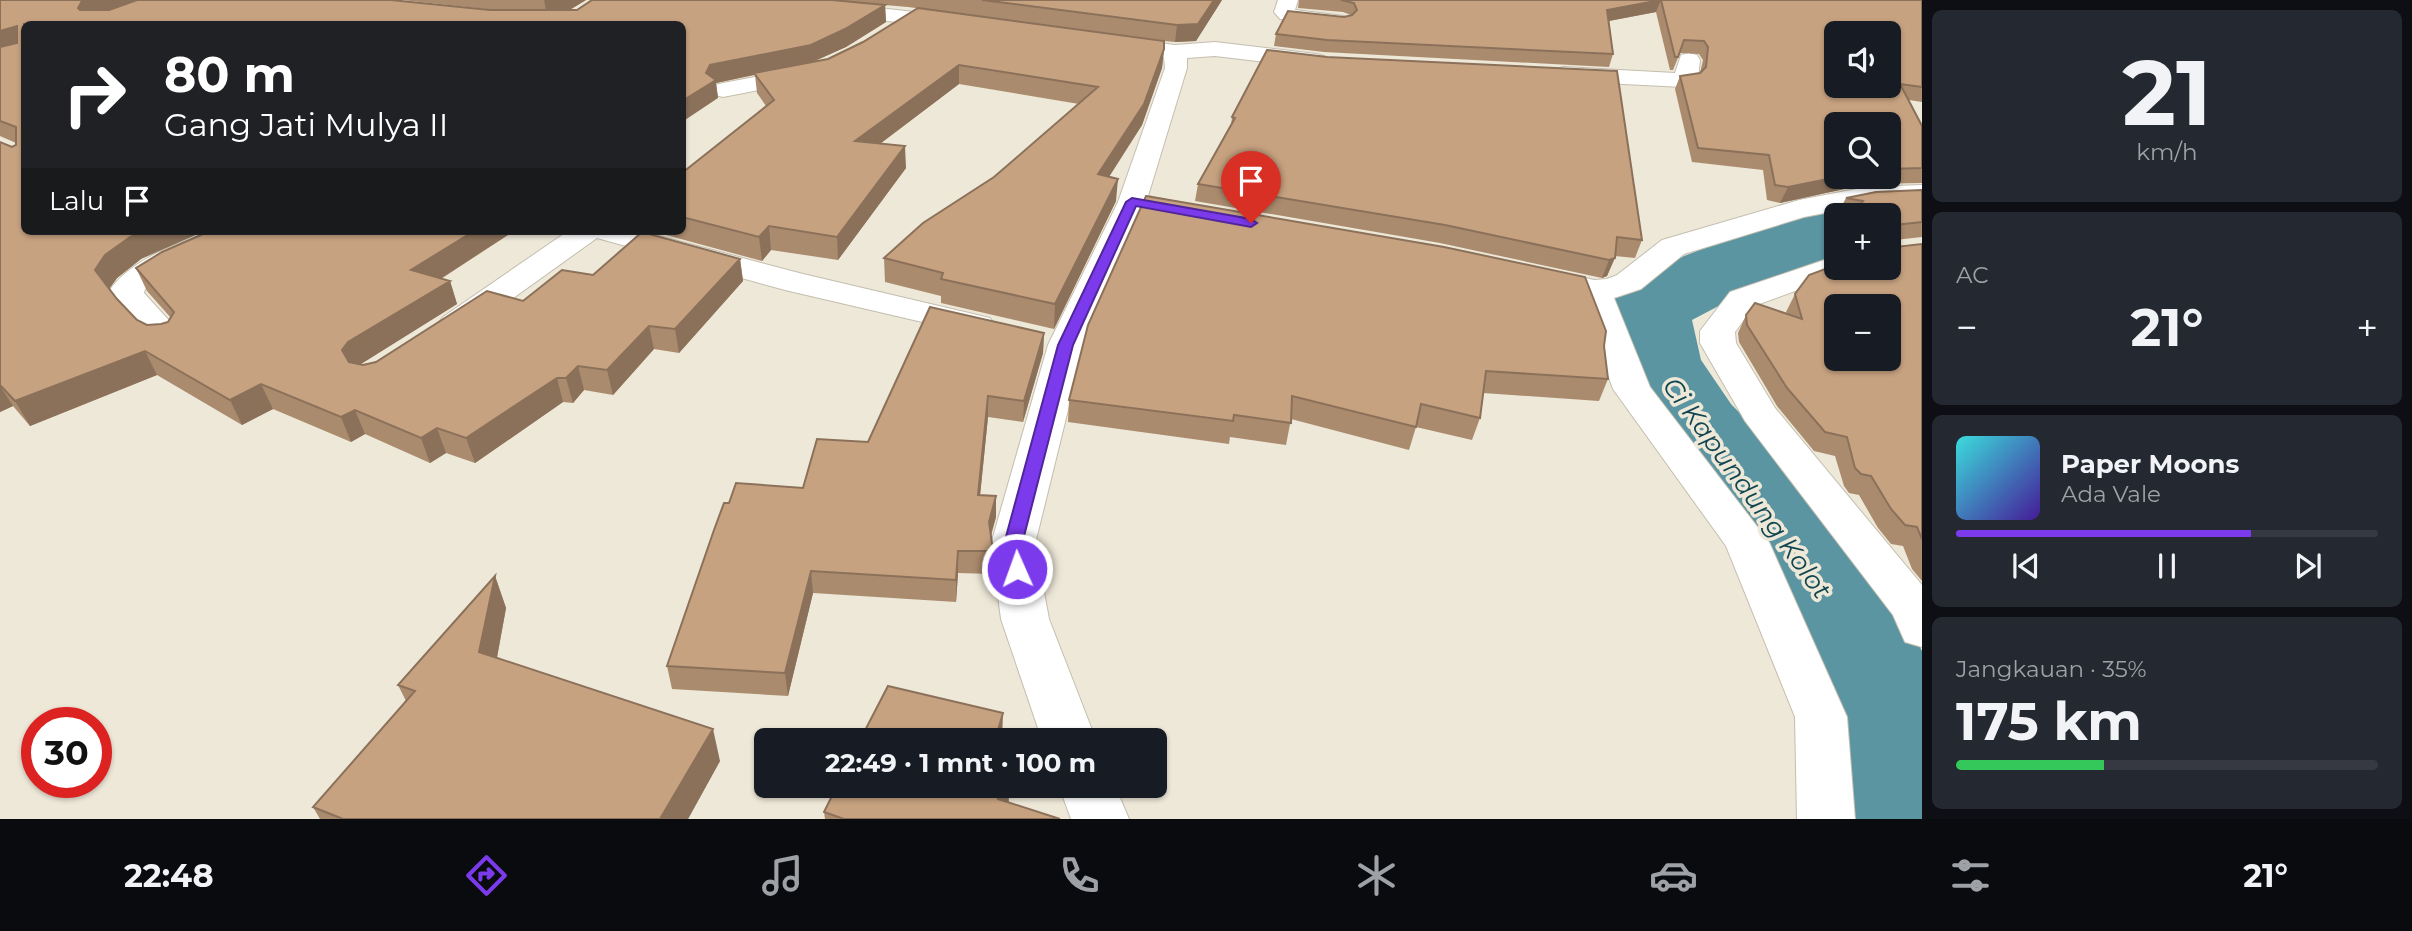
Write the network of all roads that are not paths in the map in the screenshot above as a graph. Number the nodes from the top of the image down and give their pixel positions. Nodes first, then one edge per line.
1 (755, 0) edge
2 (1288, 0) edge
3 (1351, 0) edge
4 (907, 8) edge
5 (1342, 21) junction
6 (981, 26) edge
7 (878, 39) edge
8 (1090, 41) edge
9 (1175, 52) junction
10 (1689, 60) dead end
11 (828, 68) edge
12 (1543, 73) edge
13 (723, 90) dead end
14 (1922, 194) edge
15 (1132, 202) junction
16 (1222, 218) edge
17 (229, 235) edge
18 (582, 235) edge
19 (620, 235) edge
20 (1824, 269) edge
21 (1507, 271) edge
22 (1594, 290) junction
23 (166, 337) edge
24 (1039, 339) junction
25 (431, 340) edge
26 (1922, 629) edge
27 (1065, 728) edge
28 (1092, 798) edge
29 (1100, 819) edge
30 (1826, 819) edge

1 - 4 street
2 - 5 street
3 - 5 street
4 - 6 street
4 - 7 street
5 - 9 street
8 - 9 street
9 - 15 street
10 - 12 street
11 - 13 street
14 - 22 street
15 - 16 street
15 - 24 street
17 - 23 street
18 - 25 street
19 - 24 street
20 - 26 street
21 - 22 street
22 - 30 street
24 - 27 street
28 - 29 street

